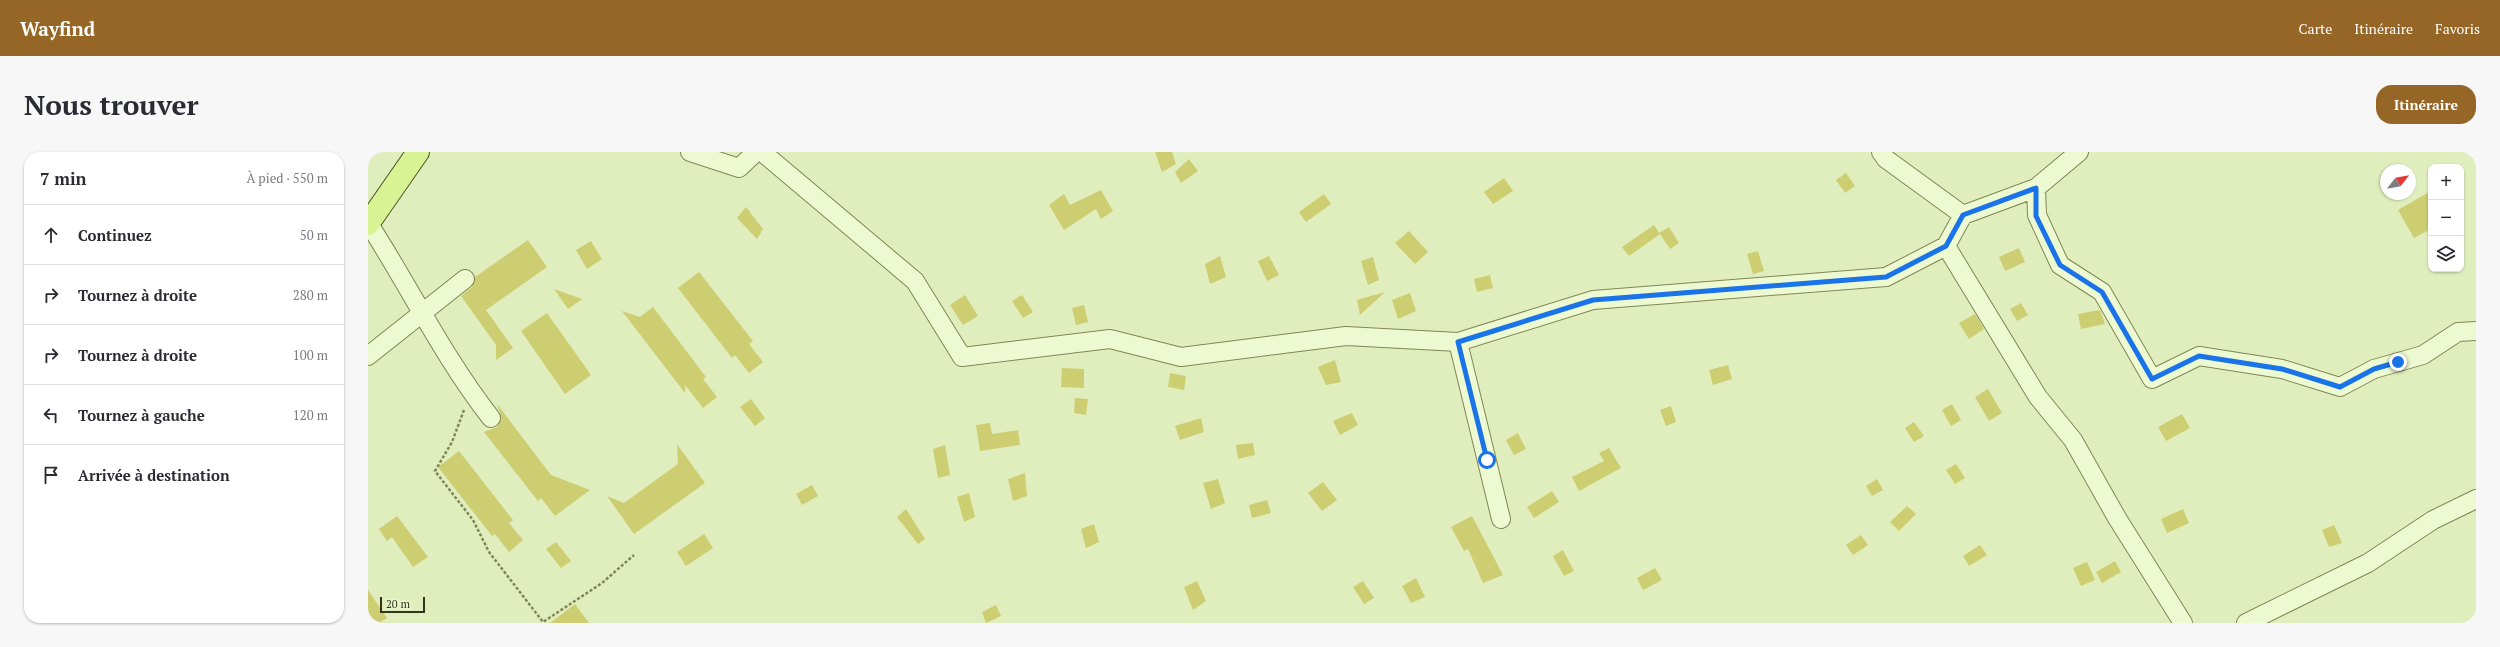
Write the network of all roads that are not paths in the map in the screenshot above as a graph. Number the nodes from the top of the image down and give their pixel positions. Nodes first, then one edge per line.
1 (418, 152) edge
2 (690, 152) edge
3 (756, 152) edge
4 (762, 152) edge
5 (1881, 152) edge
6 (2079, 152) edge
7 (2036, 188) junction
8 (1963, 215) junction
9 (368, 224) edge
10 (1946, 246) junction
11 (465, 279) dead end
12 (422, 312) junction
13 (2476, 331) edge
14 (1458, 342) junction
15 (368, 356) edge
16 (491, 418) dead end
17 (2476, 499) edge
18 (1501, 519) dead end
19 (2183, 623) edge
20 (2246, 623) edge

1 - 9 main road
2 - 3 street
4 - 14 street
5 - 8 street
6 - 7 street
7 - 8 street
7 - 13 street
8 - 10 street
9 - 12 street
10 - 14 street
10 - 19 street
11 - 12 street
12 - 15 street
12 - 16 street
14 - 18 street
17 - 20 street

